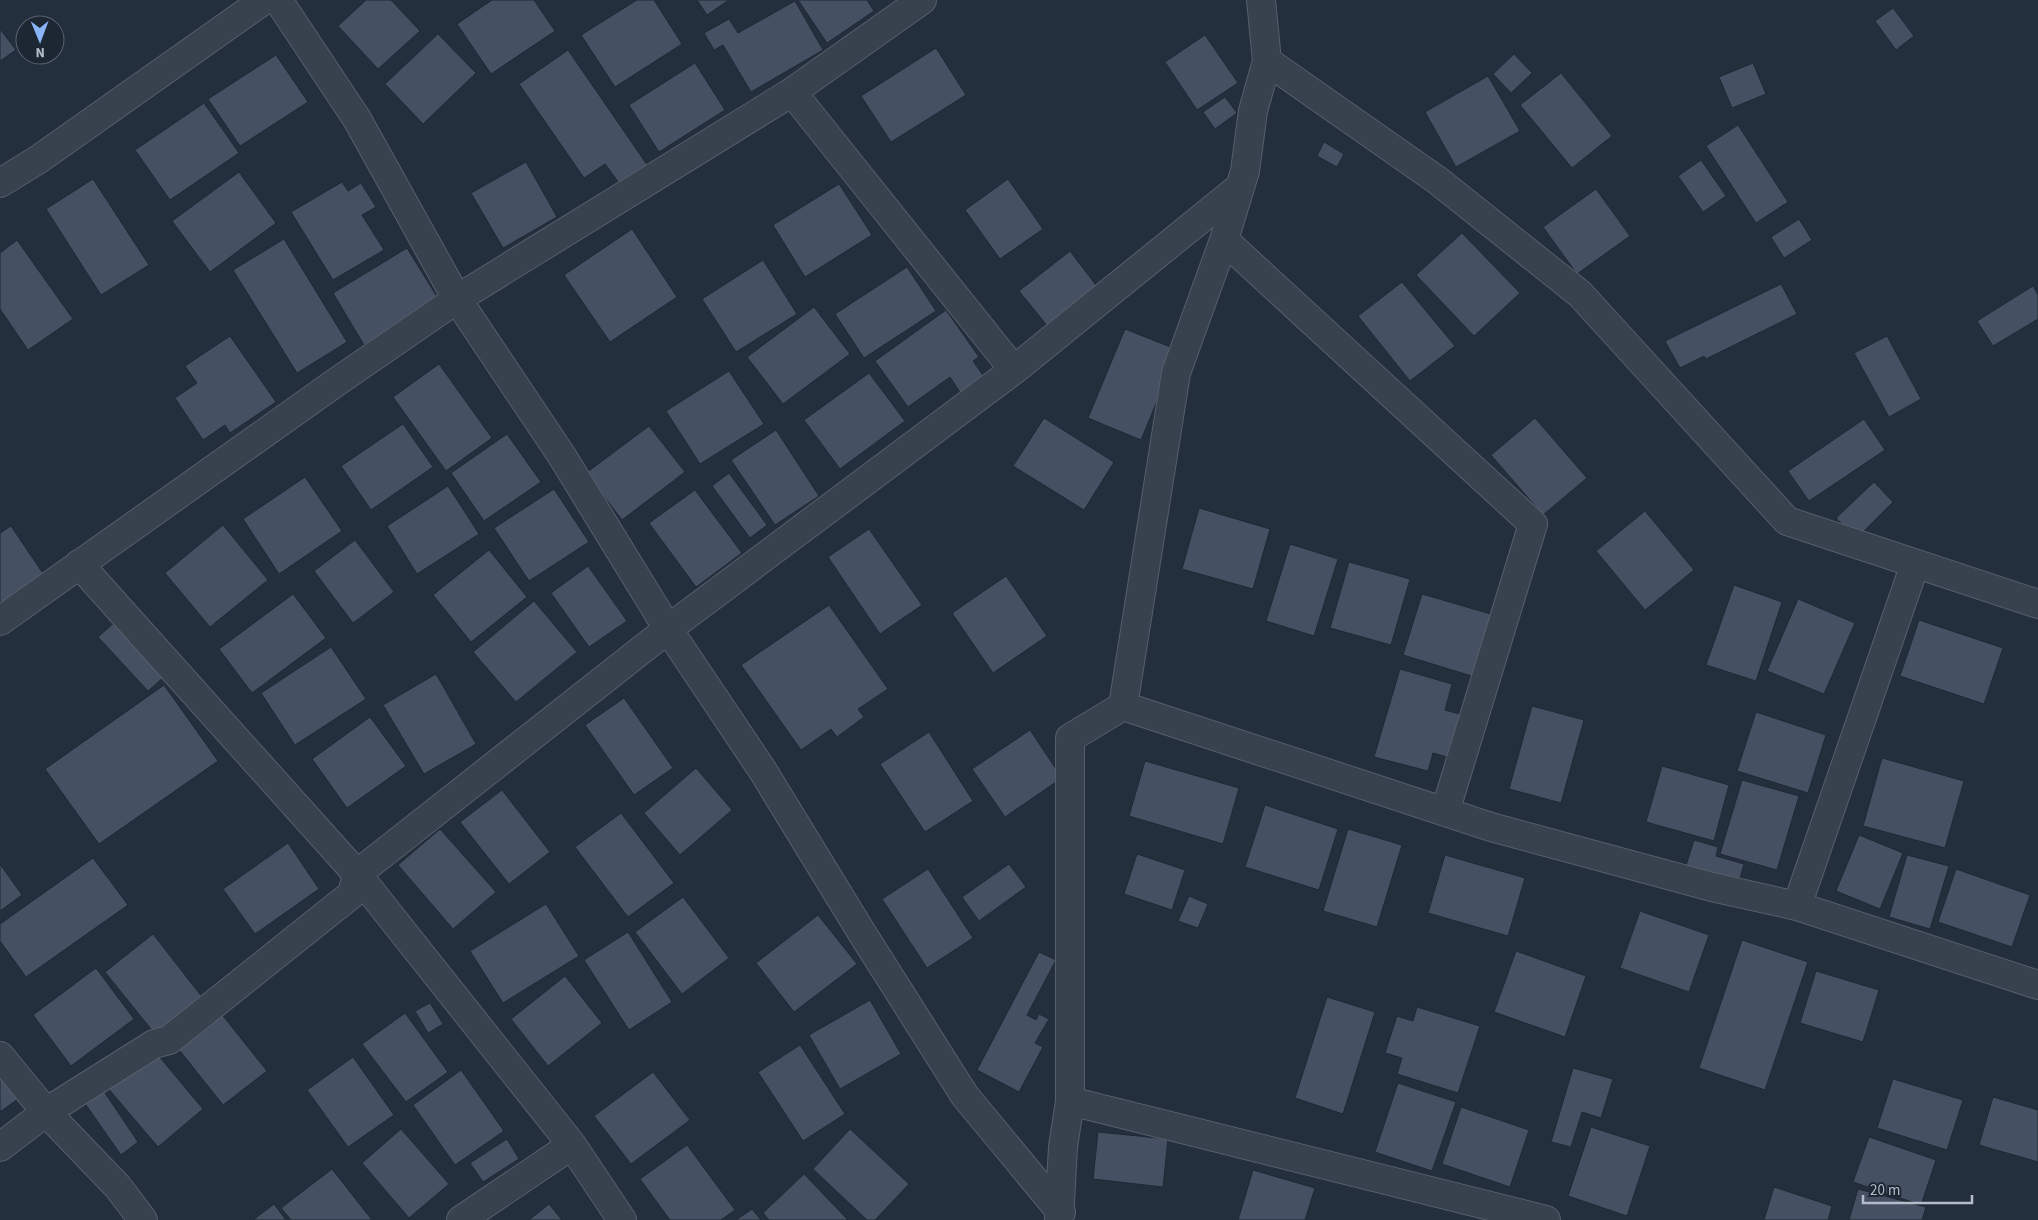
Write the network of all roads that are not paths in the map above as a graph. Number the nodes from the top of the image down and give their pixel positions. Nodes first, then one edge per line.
1 (264, 0) edge
2 (278, 0) edge
3 (922, 0) edge
4 (1261, 0) edge
5 (1267, 61) junction
6 (792, 92) junction
7 (0, 183) edge
8 (1240, 187) junction
9 (1224, 240) junction
10 (457, 299) junction
11 (1014, 370) junction
12 (79, 564) junction
13 (1915, 564) junction
14 (2038, 604) edge
15 (0, 621) edge
16 (668, 629) junction
17 (1123, 706) junction
18 (1444, 812) junction
19 (357, 874) junction
20 (1796, 906) junction
21 (2038, 985) edge
22 (0, 1056) edge
23 (1070, 1101) junction
24 (46, 1112) junction
25 (572, 1145) junction
26 (0, 1147) edge
27 (1060, 1216) edge
28 (143, 1220) edge
29 (461, 1220) edge
30 (622, 1220) edge
31 (1546, 1220) edge

1 - 7 street
2 - 10 street
3 - 6 street
4 - 5 street
5 - 8 street
5 - 13 street
6 - 10 street
6 - 11 street
8 - 9 street
8 - 11 street
9 - 17 street
9 - 18 street
10 - 12 street
10 - 16 street
11 - 16 street
12 - 15 street
12 - 19 street
13 - 14 street
13 - 20 street
16 - 19 street
16 - 27 street
17 - 18 street
17 - 23 street
18 - 20 street
19 - 24 street
19 - 25 street
20 - 21 street
22 - 24 street
23 - 27 street
23 - 31 street
24 - 26 street
24 - 28 street
25 - 29 street
25 - 30 street

